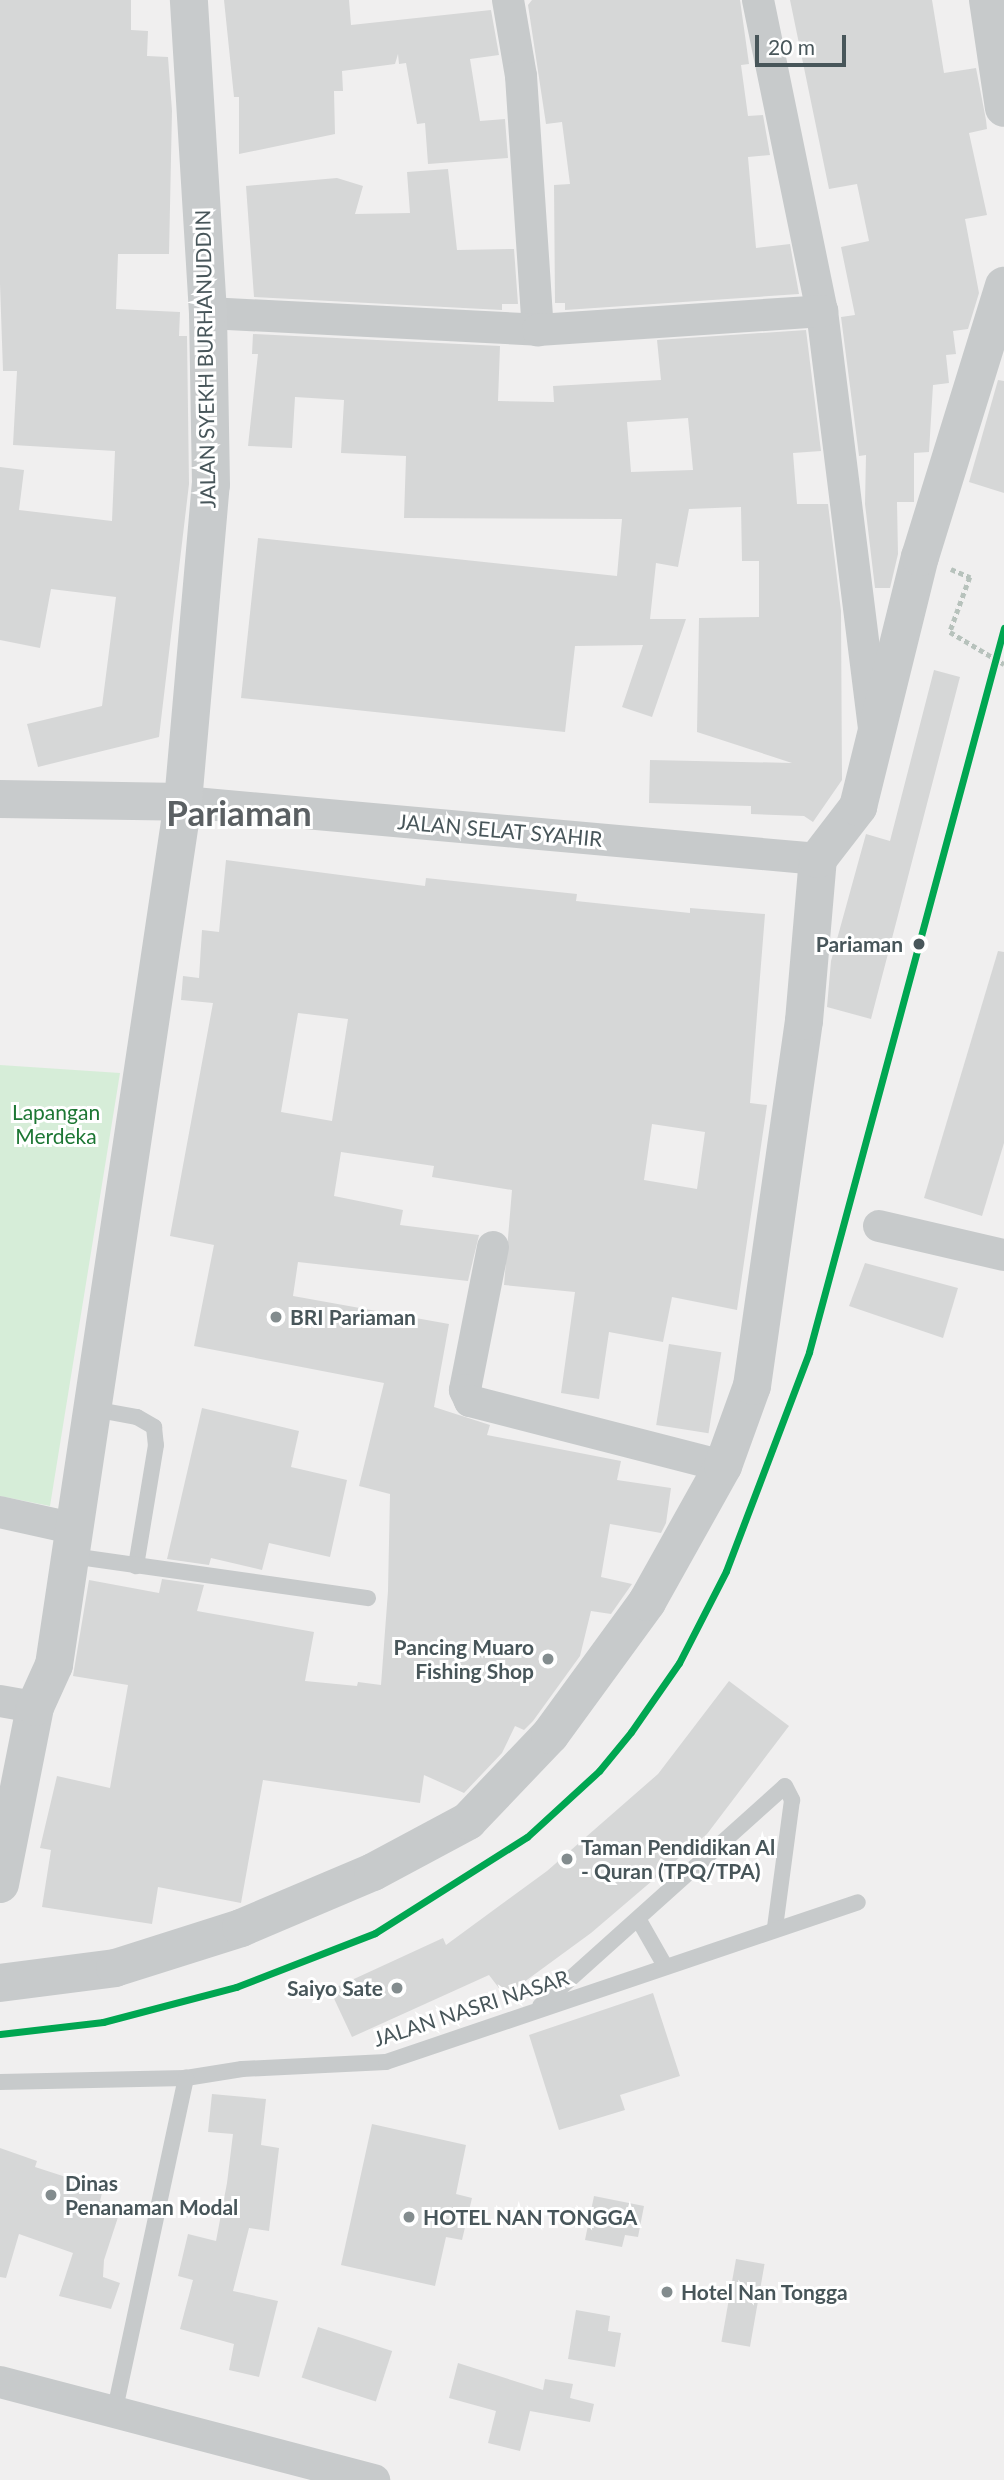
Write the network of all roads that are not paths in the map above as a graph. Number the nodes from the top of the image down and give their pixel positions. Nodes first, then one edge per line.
1 (189, 0) edge
2 (508, 0) edge
3 (758, 0) edge
4 (988, 0) edge
5 (1004, 108) edge
6 (1004, 286) edge
7 (822, 311) junction
8 (208, 313) junction
9 (538, 330) junction
10 (875, 733) junction
11 (0, 799) edge
12 (183, 802) junction
13 (818, 859) junction
14 (879, 1226) dead end
15 (493, 1247) dead end
16 (1004, 1255) edge
17 (93, 1409) junction
18 (723, 1466) junction
19 (0, 1512) edge
20 (72, 1542) junction
21 (135, 1566) junction
22 (368, 1598) dead end
23 (18, 1704) edge
24 (0, 1884) edge
25 (858, 1902) dead end
26 (639, 1922) junction
27 (775, 1928) junction
28 (664, 1964) junction
29 (0, 1983) edge
30 (531, 2014) junction
31 (186, 2078) junction
32 (0, 2082) edge
33 (0, 2382) edge
34 (116, 2409) junction
35 (374, 2480) edge

1 - 8 main road, JALAN SYEKH BURHANUDDIN
2 - 9 street
3 - 7 street
4 - 5 street
6 - 10 street
7 - 9 street
7 - 10 street
8 - 9 street
8 - 12 main road, JALAN SYEKH BURHANUDDIN
10 - 13 street
11 - 12 main road
12 - 13 street, JALAN SELAT SYAHIR
12 - 17 street
13 - 18 street
14 - 16 street
15 - 18 street
17 - 20 street
17 - 21 lane
18 - 29 street
19 - 20 street
20 - 21 lane
20 - 23 street
21 - 22 lane
23 - 24 street
25 - 27 lane, JALAN NASRI NASAR
26 - 27 lane
26 - 28 lane
26 - 30 lane
27 - 28 lane, JALAN NASRI NASAR
28 - 30 lane, JALAN NASRI NASAR
30 - 31 lane, JALAN NASRI NASAR
31 - 32 lane, JALAN NASRI NASAR
31 - 34 lane
33 - 34 street
34 - 35 street

